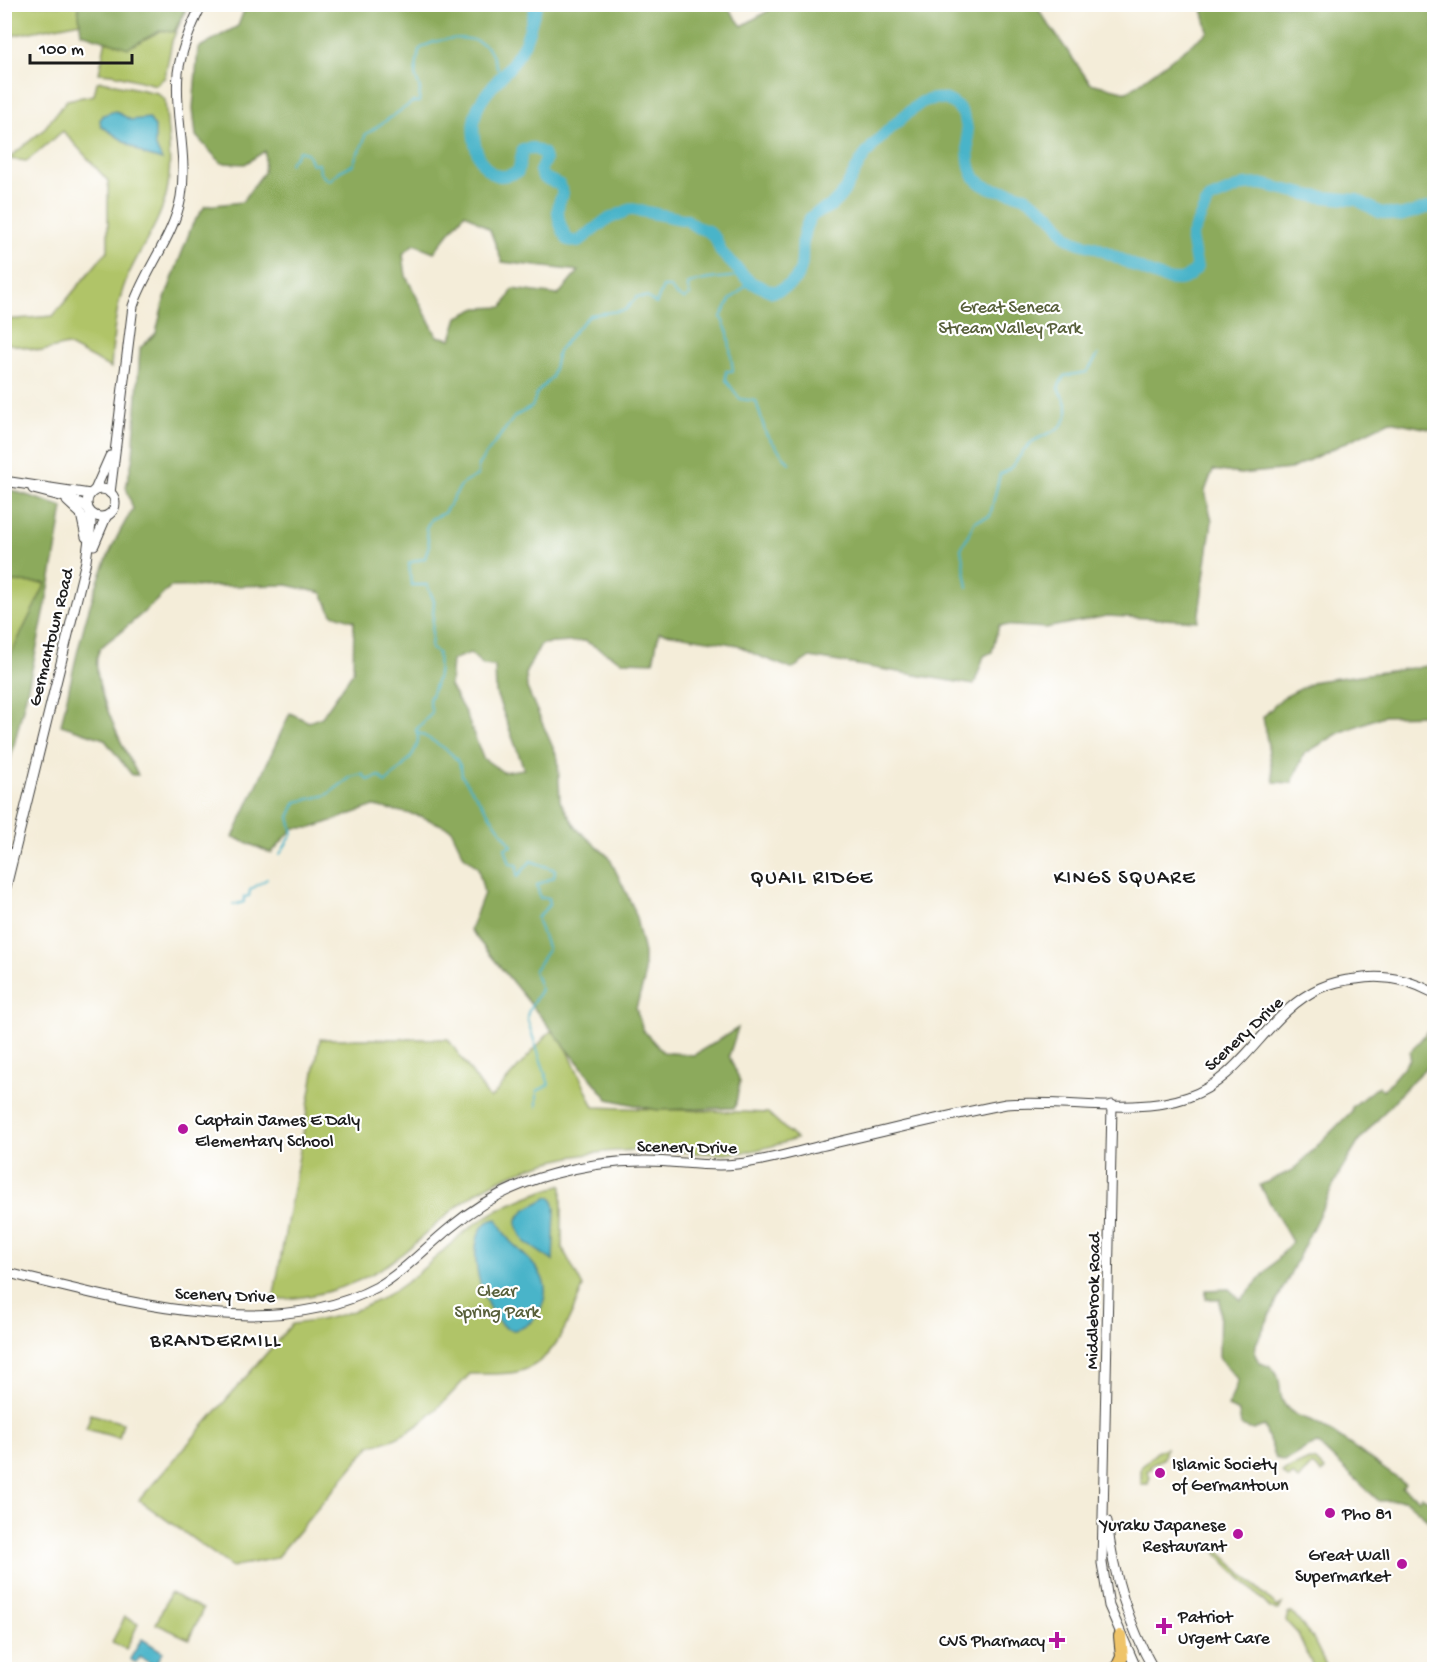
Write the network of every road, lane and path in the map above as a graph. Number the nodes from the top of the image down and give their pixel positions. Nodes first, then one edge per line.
1 (202, 4) edge
2 (116, 440) junction
3 (4, 481) edge
4 (17, 484) junction
5 (93, 492) junction
6 (110, 493) junction
7 (64, 498) junction
8 (88, 510) junction
9 (106, 517) junction
10 (86, 561) junction
11 (4, 895) edge
12 (1434, 993) edge
13 (1112, 1105) junction
14 (4, 1272) edge
15 (1104, 1498) junction
16 (1120, 1636) junction
17 (1116, 1670) edge
18 (1137, 1670) edge
19 (1154, 1670) edge

1 - 2 street
2 - 5 street
2 - 6 street
3 - 4 street
4 - 5 street
4 - 7 street
5 - 6 street
5 - 8 street
6 - 9 street
7 - 8 street
7 - 10 street
8 - 9 street
8 - 10 street, Germantown Road
9 - 10 street, Germantown Road
10 - 11 street, Germantown Road
12 - 13 street, Scenery Drive
13 - 14 street, Scenery Drive
13 - 15 street, Middlebrook Road
15 - 16 street, Middlebrook Road
15 - 19 street, Middlebrook Road
16 - 17 main road
16 - 18 street, Middlebrook Road

